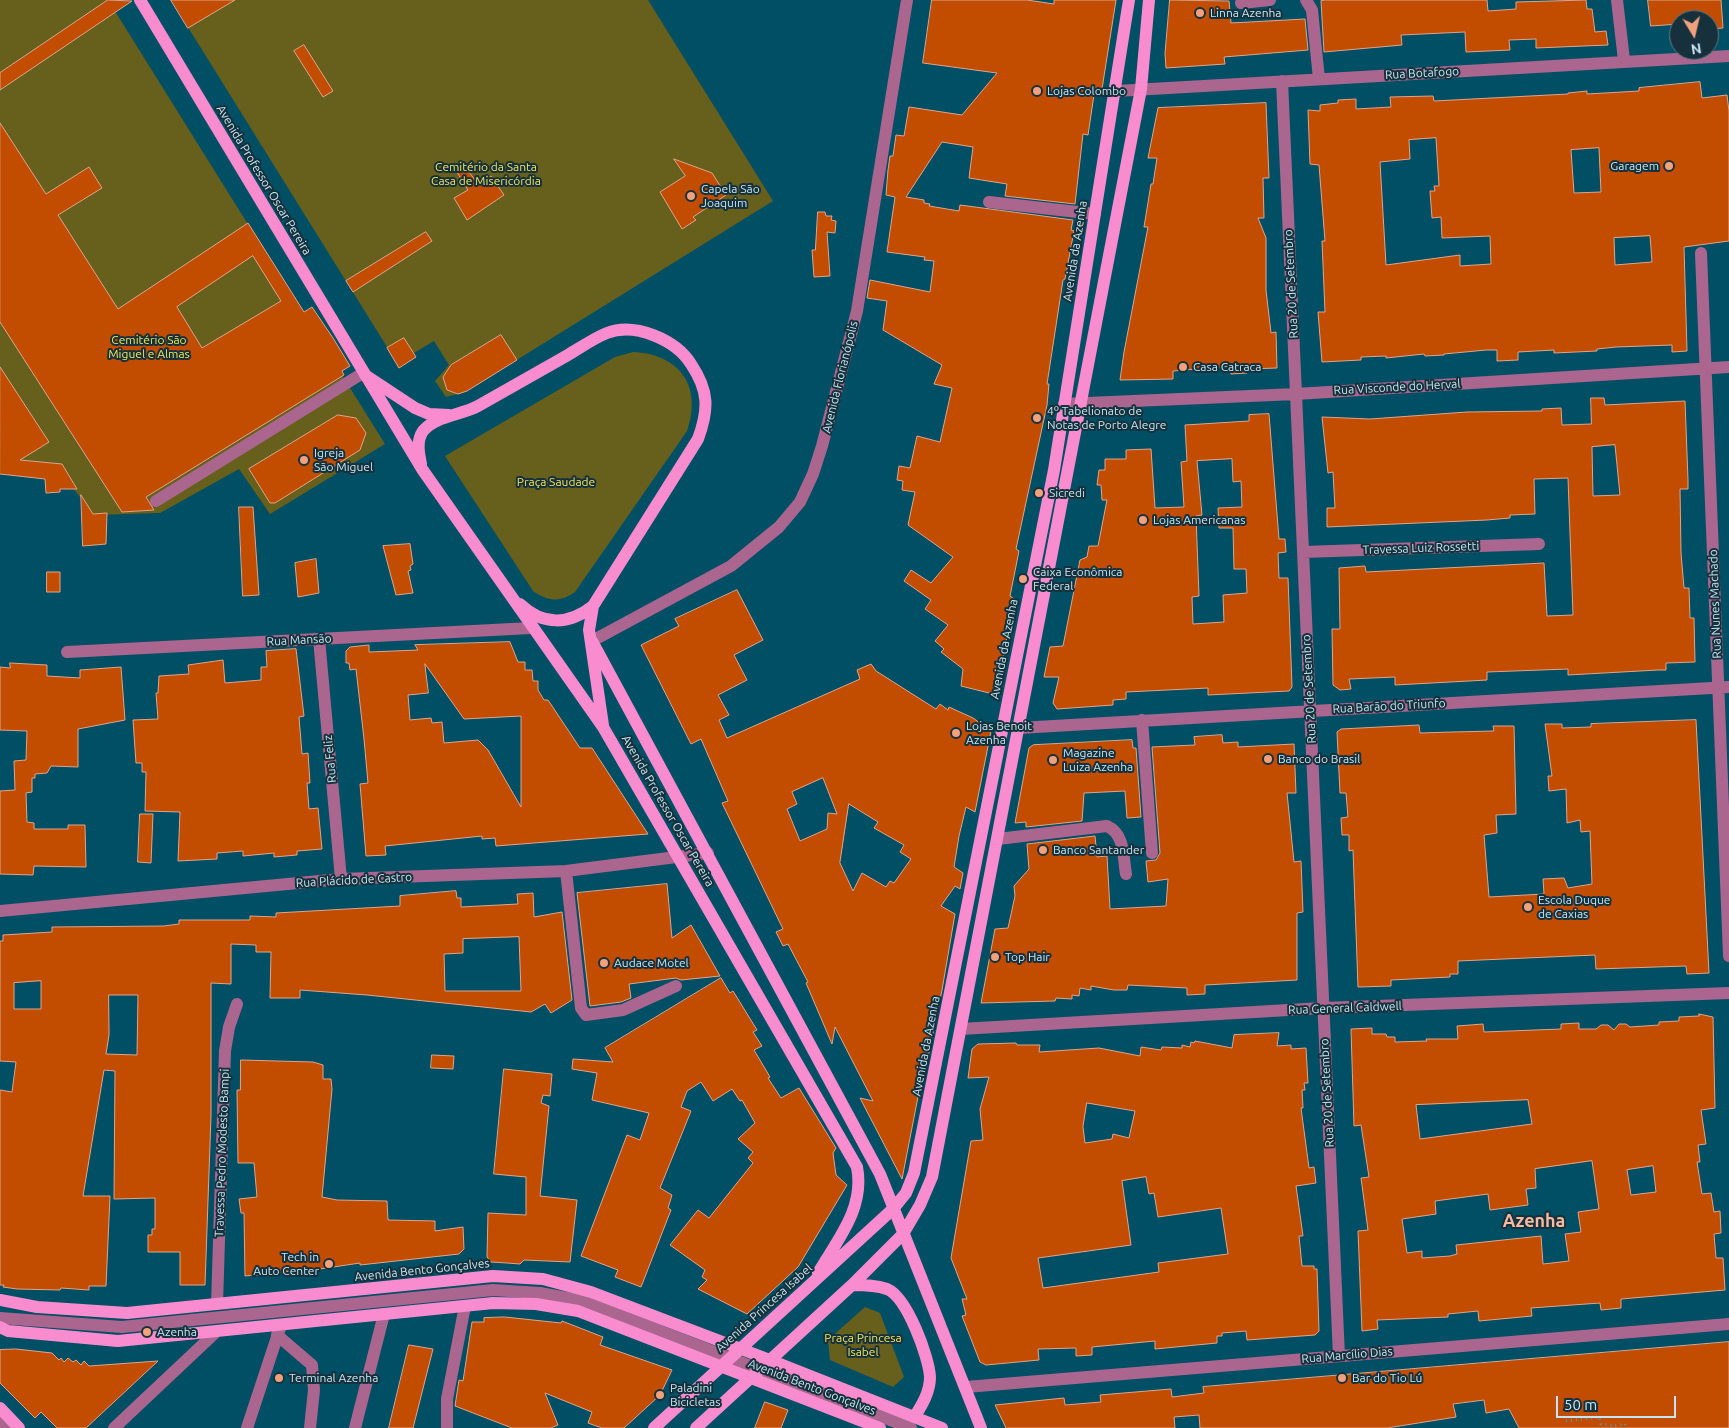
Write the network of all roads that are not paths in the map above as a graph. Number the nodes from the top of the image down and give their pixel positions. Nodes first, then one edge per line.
1 (140, 0) edge
2 (907, 0) edge
3 (1129, 0) edge
4 (1149, 0) edge
5 (1270, 0) edge
6 (1306, 0) edge
7 (1617, 0) edge
8 (1241, 3) dead end
9 (1729, 56) edge
10 (1624, 60) junction
11 (1319, 79) junction
12 (1282, 81) junction
13 (1141, 89) junction
14 (1116, 90) junction
15 (989, 202) dead end
16 (1095, 214) junction
17 (1701, 253) dead end
18 (1729, 367) edge
19 (1706, 369) junction
20 (363, 373) junction
21 (1296, 394) junction
22 (1081, 402) junction
23 (1064, 404) junction
24 (452, 416) junction
25 (422, 469) junction
26 (156, 501) dead end
27 (1539, 544) dead end
28 (1303, 552) junction
29 (504, 588) junction
30 (593, 606) junction
31 (531, 628) junction
32 (319, 639) junction
33 (592, 641) junction
34 (67, 652) dead end
35 (1724, 687) edge
36 (1310, 711) junction
37 (1142, 720) junction
38 (603, 727) junction
39 (1019, 728) junction
40 (998, 839) junction
41 (708, 853) junction
42 (1152, 853) dead end
43 (679, 856) junction
44 (566, 871) junction
45 (1126, 874) dead end
46 (341, 879) junction
47 (0, 911) edge
48 (1729, 956) edge
49 (676, 986) dead end
50 (1729, 993) edge
51 (237, 1004) dead end
52 (1323, 1008) junction
53 (961, 1029) junction
54 (893, 1209) junction
55 (903, 1234) junction
56 (812, 1284) junction
57 (852, 1285) junction
58 (0, 1300) edge
59 (218, 1304) junction
60 (466, 1306) junction
61 (384, 1314) junction
62 (0, 1318) edge
63 (1729, 1324) edge
64 (3, 1330) edge
65 (279, 1330) junction
66 (215, 1333) junction
67 (1339, 1356) junction
68 (730, 1357) junction
69 (770, 1360) junction
70 (760, 1369) junction
71 (750, 1378) junction
72 (966, 1387) junction
73 (0, 1408) edge
74 (0, 1421) edge
75 (913, 1422) edge
76 (6, 1428) edge
77 (19, 1428) edge
78 (114, 1428) edge
79 (247, 1428) edge
80 (310, 1428) edge
81 (355, 1428) edge
82 (447, 1428) edge
83 (654, 1428) edge
84 (696, 1428) edge
85 (880, 1428) edge
86 (942, 1428) edge
87 (981, 1428) edge

1 - 20 main road, Avenida Professor Oscar Pereira
2 - 33 street, Avenida Florianópolis
3 - 14 main road, Avenida da Azenha
4 - 13 main road
5 - 8 street
6 - 11 street
7 - 10 street
9 - 10 street, Rua Botafogo
10 - 11 street, Rua Botafogo
11 - 12 street, Rua Botafogo
12 - 13 street, Rua Botafogo
12 - 21 street, Rua 20 de Setembro
13 - 14 street, Rua Botafogo
13 - 22 main road
14 - 16 main road, Avenida da Azenha
15 - 16 street
16 - 23 main road, Avenida da Azenha
17 - 19 street, Rua Nunes Machado
18 - 19 street, Rua Visconde do Herval
19 - 21 street, Rua Visconde do Herval
19 - 35 street, Rua Nunes Machado
20 - 24 main road, Avenida Professor Oscar Pereira
20 - 25 main road, Avenida Professor Oscar Pereira
20 - 26 street
21 - 22 street, Rua Visconde do Herval
21 - 28 street, Rua 20 de Setembro
22 - 23 street, Rua Visconde do Herval
22 - 39 main road
23 - 54 main road, Avenida da Azenha
24 - 25 main road
24 - 30 main road
25 - 29 main road, Avenida Professor Oscar Pereira
27 - 28 street, Travessa Luiz Rossetti
28 - 36 street, Rua 20 de Setembro
29 - 30 main road
29 - 31 main road, Avenida Professor Oscar Pereira
30 - 33 main road
31 - 32 street, Rua Mansão
31 - 38 main road, Avenida Professor Oscar Pereira
32 - 34 street, Rua Mansão
32 - 46 street, Rua Feliz
33 - 38 main road
33 - 41 main road, Avenida Professor Oscar Pereira
35 - 36 street, Rua Barão do Triunfo
35 - 48 street, Rua Nunes Machado
36 - 37 street, Rua Barão do Triunfo
36 - 52 street, Rua 20 de Setembro
37 - 39 street, Rua Barão do Triunfo
37 - 42 street
38 - 43 main road, Avenida Professor Oscar Pereira
39 - 40 main road
40 - 45 street
40 - 53 main road
41 - 43 street, Rua Plácido de Castro
41 - 54 main road, Avenida Professor Oscar Pereira
43 - 44 street, Rua Plácido de Castro
43 - 56 main road, Avenida Professor Oscar Pereira
44 - 46 street, Rua Plácido de Castro
44 - 49 street
46 - 47 street, Rua Plácido de Castro
50 - 52 street, Rua General Caldwell
51 - 59 street, Travessa Pedro Modesto Bampi
52 - 53 street, Rua General Caldwell
52 - 67 street, Rua 20 de Setembro
53 - 55 main road
54 - 55 main road
54 - 56 main road, Avenida Princesa Isabel
55 - 57 main road
55 - 72 main road
56 - 68 main road, Avenida Princesa Isabel
57 - 69 main road
57 - 75 main road
58 - 59 main road, Avenida Bento Gonçalves
59 - 68 main road, Avenida Bento Gonçalves
60 - 61 main road, Avenida Bento Gonçalves
60 - 68 main road, Avenida Bento Gonçalves
60 - 82 street
61 - 65 main road, Avenida Bento Gonçalves
61 - 81 street
62 - 68 street
63 - 67 street, Rua Marcílio Dias
64 - 66 main road, Avenida Bento Gonçalves
65 - 66 main road, Avenida Bento Gonçalves
65 - 79 street
65 - 80 street
66 - 78 street
67 - 72 street, Rua Marcílio Dias
68 - 69 main road, Avenida Bento Gonçalves
68 - 70 street
68 - 71 main road, Avenida Bento Gonçalves
68 - 83 main road, Avenida Princesa Isabel
69 - 70 main road
69 - 75 main road, Avenida Bento Gonçalves
70 - 71 main road
70 - 75 street
71 - 84 main road
71 - 85 main road, Avenida Bento Gonçalves
72 - 87 main road
73 - 77 main road
74 - 76 street
75 - 86 main road, Avenida Bento Gonçalves

